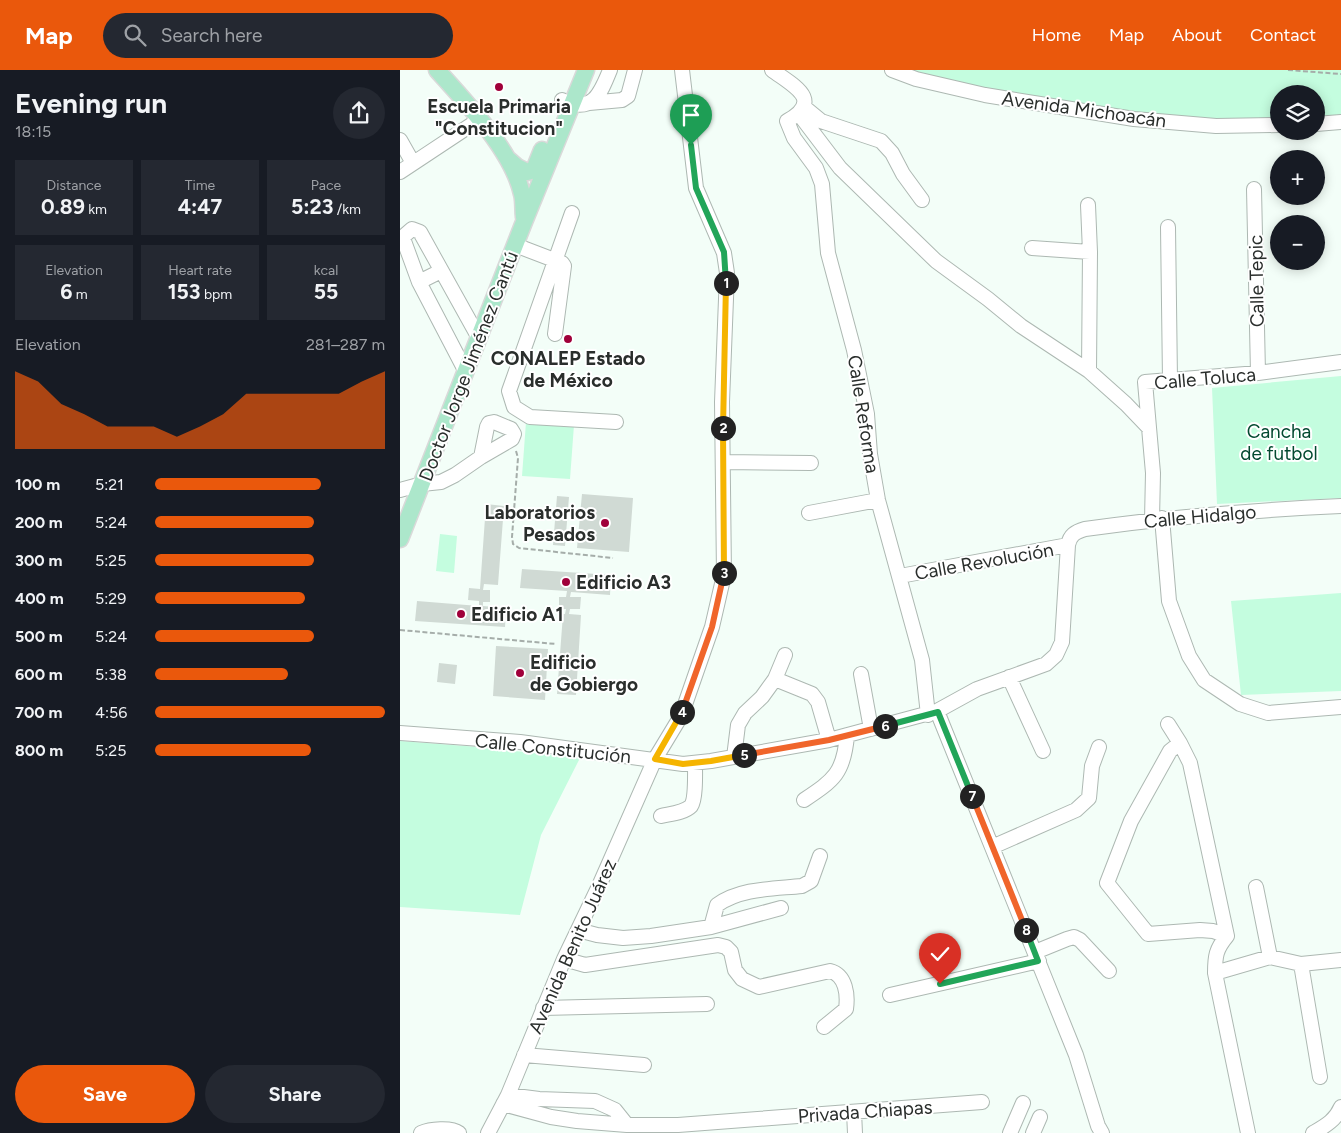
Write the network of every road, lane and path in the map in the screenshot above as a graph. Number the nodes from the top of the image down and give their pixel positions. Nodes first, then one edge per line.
1 (438, 70) edge
2 (574, 70) edge
3 (586, 70) edge
4 (610, 70) edge
5 (635, 70) edge
6 (682, 70) edge
7 (772, 70) edge
8 (892, 70) edge
9 (1288, 70) edge
10 (1341, 74) edge
11 (567, 102) junction
12 (589, 103) junction
13 (797, 114) junction
14 (480, 119) junction
15 (1341, 122) edge
16 (1325, 123) edge
17 (1270, 125) edge
18 (400, 140) edge
19 (509, 160) junction
20 (413, 163) junction
21 (400, 172) edge
22 (1254, 189) dead end
23 (922, 200) dead end
24 (1088, 205) dead end
25 (572, 213) dead end
26 (524, 222) junction
27 (1168, 227) dead end
28 (515, 245) junction
29 (1032, 248) dead end
30 (1090, 252) junction
31 (554, 260) junction
32 (441, 271) junction
33 (419, 282) junction
34 (556, 334) dead end
35 (478, 338) junction
36 (1341, 362) edge
37 (1088, 371) junction
38 (466, 372) junction
39 (1258, 373) junction
40 (1170, 380) junction
41 (616, 422) dead end
42 (1149, 428) junction
43 (512, 439) junction
44 (481, 457) junction
45 (723, 462) junction
46 (811, 463) dead end
47 (422, 484) junction
48 (400, 490) edge
49 (878, 500) junction
50 (1341, 506) edge
51 (809, 513) dead end
52 (1157, 519) junction
53 (400, 539) edge
54 (1068, 545) junction
55 (613, 558) dead end
56 (900, 576) junction
57 (400, 630) edge
58 (556, 644) dead end
59 (785, 655) dead end
60 (862, 674) dead end
61 (1010, 677) junction
62 (775, 679) junction
63 (1341, 707) edge
64 (933, 713) junction
65 (1168, 724) dead end
66 (871, 729) junction
67 (400, 733) edge
68 (847, 735) junction
69 (829, 740) junction
70 (1180, 743) junction
71 (1100, 747) dead end
72 (1043, 751) dead end
73 (734, 757) junction
74 (655, 759) junction
75 (695, 763) junction
76 (804, 800) dead end
77 (661, 816) dead end
78 (992, 848) junction
79 (820, 856) dead end
80 (1256, 887) dead end
81 (780, 908) dead end
82 (711, 927) junction
83 (578, 930) junction
84 (1227, 936) junction
85 (1037, 957) junction
86 (1270, 957) junction
87 (564, 959) junction
88 (1341, 960) edge
89 (1301, 964) junction
90 (1109, 971) dead end
91 (1215, 973) junction
92 (890, 996) dead end
93 (707, 1004) dead end
94 (544, 1008) junction
95 (824, 1027) dead end
96 (524, 1055) junction
97 (644, 1065) dead end
98 (1320, 1078) dead end
99 (505, 1100) junction
100 (982, 1102) dead end
101 (1023, 1103) dead end
102 (1341, 1107) edge
103 (854, 1112) junction
104 (1040, 1117) dead end
105 (627, 1125) junction
106 (678, 1129) edge
107 (421, 1133) edge
108 (459, 1133) edge
109 (488, 1133) edge
110 (855, 1133) edge
111 (1010, 1133) edge
112 (1033, 1133) edge
113 (1102, 1133) edge
114 (1248, 1133) edge
115 (1313, 1133) edge

1 - 14 main road
2 - 11 main road
3 - 11 main road
4 - 12 street
5 - 12 street
6 - 45 street, Avenida Benito Juárez
7 - 13 street
8 - 17 street, Avenida Michoacán
9 - 10 path
11 - 12 street
11 - 19 main road
11 - 26 main road, Doctor Jorge Jiménez Cantú
13 - 23 street
13 - 37 street
13 - 49 street, Calle Reforma
14 - 19 main road
14 - 20 street
15 - 16 street
18 - 20 street
19 - 26 main road
20 - 21 street
22 - 39 street, Calle Tepic
24 - 30 street
25 - 31 street
26 - 28 main road, Doctor Jorge Jiménez Cantú
27 - 40 street
28 - 31 street
28 - 35 main road, Doctor Jorge Jiménez Cantú
29 - 30 street
30 - 37 street
31 - 34 street
31 - 41 street
32 - 33 street
32 - 33 street
32 - 35 street
33 - 38 street
35 - 38 main road, Doctor Jorge Jiménez Cantú
36 - 39 street, Calle Toluca
37 - 42 street
38 - 47 main road, Doctor Jorge Jiménez Cantú
39 - 40 street, Calle Toluca
40 - 42 street, Calle Toluca
42 - 52 street, Calle Toluca
43 - 44 street
43 - 44 street
43 - 55 path
44 - 47 street
45 - 46 street
45 - 74 street, Avenida Benito Juárez
47 - 48 street
47 - 53 main road, Doctor Jorge Jiménez Cantú
49 - 51 street
49 - 56 street, Calle Reforma
50 - 52 street, Calle Hidalgo
52 - 54 street, Calle Hidalgo
52 - 63 street, Calle Toluca
54 - 56 street, Calle Revolución
54 - 61 street, Calle Constitución
56 - 64 street, Calle Reforma
57 - 58 path
59 - 62 street
60 - 66 street
61 - 64 street, Calle Constitución
61 - 72 street
62 - 69 street
62 - 73 street
64 - 66 street, Calle Constitución
64 - 78 street, Calle Reforma
65 - 70 street
66 - 68 street, Calle Constitución
67 - 74 street, Calle Constitución
68 - 69 street, Calle Constitución
68 - 76 street
69 - 73 street, Calle Constitución
70 - 84 street
70 - 84 street
71 - 78 street
73 - 75 street, Calle Constitución
74 - 75 street, Calle Constitución
74 - 83 street, Avenida Benito Juárez
75 - 77 street
78 - 85 street, Calle Reforma
79 - 82 street
80 - 86 street
81 - 82 street
82 - 83 street
83 - 87 street, Avenida Benito Juárez
84 - 91 street
85 - 90 street
85 - 92 street
85 - 113 street, Calle Reforma
86 - 89 street
86 - 91 street
87 - 94 street, Avenida Benito Juárez
87 - 95 street
88 - 89 street
89 - 98 street
91 - 114 street
93 - 94 street
94 - 96 street, Avenida Benito Juárez
96 - 97 street
96 - 99 street, Avenida Benito Juárez
99 - 105 street, Privada Chiapas
99 - 105 street
99 - 109 street, Avenida Benito Juárez
100 - 103 street, Privada Chiapas
101 - 111 street
102 - 115 street
103 - 106 street, Privada Chiapas
103 - 110 street
104 - 112 street
105 - 106 street, Privada Chiapas
107 - 108 street

